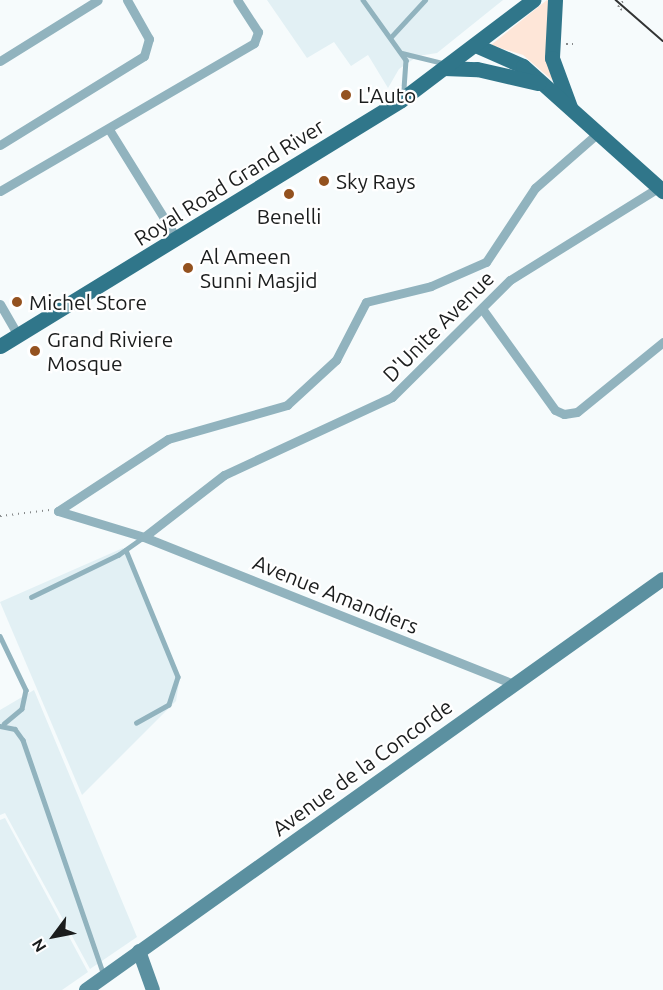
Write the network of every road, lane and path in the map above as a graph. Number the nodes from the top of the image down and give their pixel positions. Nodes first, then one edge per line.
1 (98, 0) edge
2 (127, 0) edge
3 (237, 0) edge
4 (363, 0) edge
5 (425, 0) edge
6 (533, 0) edge
7 (555, 0) edge
8 (624, 0) edge
9 (622, 10) dead end
10 (391, 37) junction
11 (558, 44) dead end
12 (575, 44) dead end
13 (475, 45) junction
14 (402, 53) junction
15 (0, 61) edge
16 (448, 66) junction
17 (499, 73) junction
18 (539, 84) junction
19 (401, 100) junction
20 (571, 110) junction
21 (110, 131) junction
22 (599, 132) junction
23 (0, 145) edge
24 (662, 187) edge
25 (0, 191) edge
26 (177, 239) junction
27 (0, 304) edge
28 (483, 310) junction
29 (18, 335) junction
30 (663, 342) edge
31 (0, 346) edge
32 (58, 511) junction
33 (0, 516) edge
34 (144, 537) junction
35 (126, 550) junction
36 (663, 579) edge
37 (31, 597) dead end
38 (0, 636) edge
39 (514, 684) junction
40 (137, 723) dead end
41 (2, 725) edge
42 (139, 951) junction
43 (105, 977) junction
44 (86, 990) edge
45 (153, 990) edge

1 - 15 street
2 - 23 street
3 - 21 street
4 - 10 lane
5 - 10 lane
6 - 13 main road, Royal Road Grand River
7 - 20 main road
8 - 9 path
10 - 14 lane
11 - 12 path
13 - 16 main road, Royal Road Grand River
13 - 17 main road
13 - 18 main road
14 - 16 lane
14 - 19 lane
16 - 17 main road
16 - 19 main road, Royal Road Grand River
17 - 18 main road
18 - 20 main road
19 - 26 main road, Royal Road Grand River
20 - 22 main road
21 - 25 street
21 - 26 street
22 - 24 main road
22 - 32 street
24 - 28 street, D'Unite Avenue
26 - 29 main road, Royal Road Grand River
27 - 29 street
28 - 30 street
28 - 34 street, D'Unite Avenue
29 - 31 main road, Royal Road Grand River
32 - 33 path
32 - 34 street, Avenue Amandiers
34 - 35 lane
34 - 39 street, Avenue Amandiers
35 - 37 lane
35 - 40 lane
36 - 39 street, Avenue de la Concorde
38 - 41 lane
39 - 42 street, Avenue de la Concorde
41 - 43 lane
42 - 43 street, Avenue de la Concorde
42 - 45 street
43 - 44 street, Avenue de la Concorde

